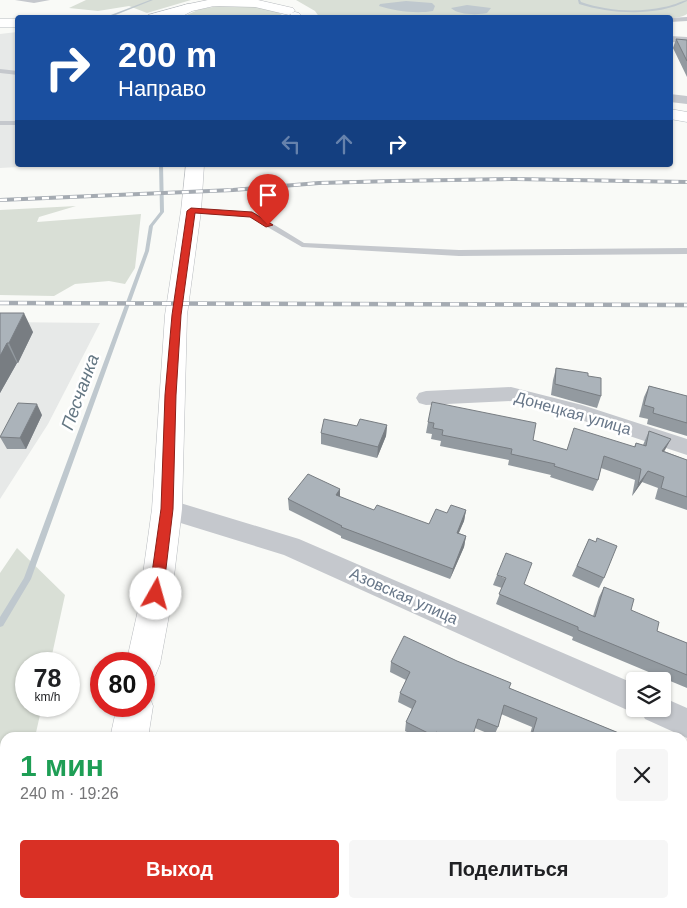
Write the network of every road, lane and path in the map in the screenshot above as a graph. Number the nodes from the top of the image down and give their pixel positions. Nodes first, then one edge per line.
1 (17, 0) edge
2 (48, 0) edge
3 (272, 0) edge
4 (221, 1) edge
5 (188, 8) junction
6 (163, 15) edge
7 (174, 15) edge
8 (291, 15) edge
9 (293, 15) edge
10 (687, 19) edge
11 (673, 20) edge
12 (0, 23) edge
13 (15, 23) edge
14 (673, 39) edge
15 (687, 40) edge
16 (0, 71) edge
17 (15, 73) edge
18 (673, 98) edge
19 (687, 100) edge
20 (673, 115) edge
21 (687, 117) edge
22 (0, 123) edge
23 (15, 123) edge
24 (195, 167) edge
25 (191, 211) junction
26 (687, 251) edge
27 (426, 398) dead end
28 (687, 447) edge
29 (167, 509) junction
30 (145, 652) edge
31 (626, 696) edge
32 (671, 716) edge
33 (133, 717) edge
34 (687, 723) edge
35 (130, 732) edge

1 - 2 lane
3 - 9 main road
4 - 5 main road
4 - 8 main road
5 - 6 main road
5 - 7 main road
10 - 11 lane
12 - 13 main road
14 - 15 street
16 - 17 lane
18 - 19 street
20 - 21 main road
22 - 23 lane
24 - 25 main road
25 - 26 lane
25 - 29 main road
27 - 28 street, Донецкая улица
29 - 30 main road
29 - 31 street, Азовская улица
32 - 34 street
33 - 35 main road

